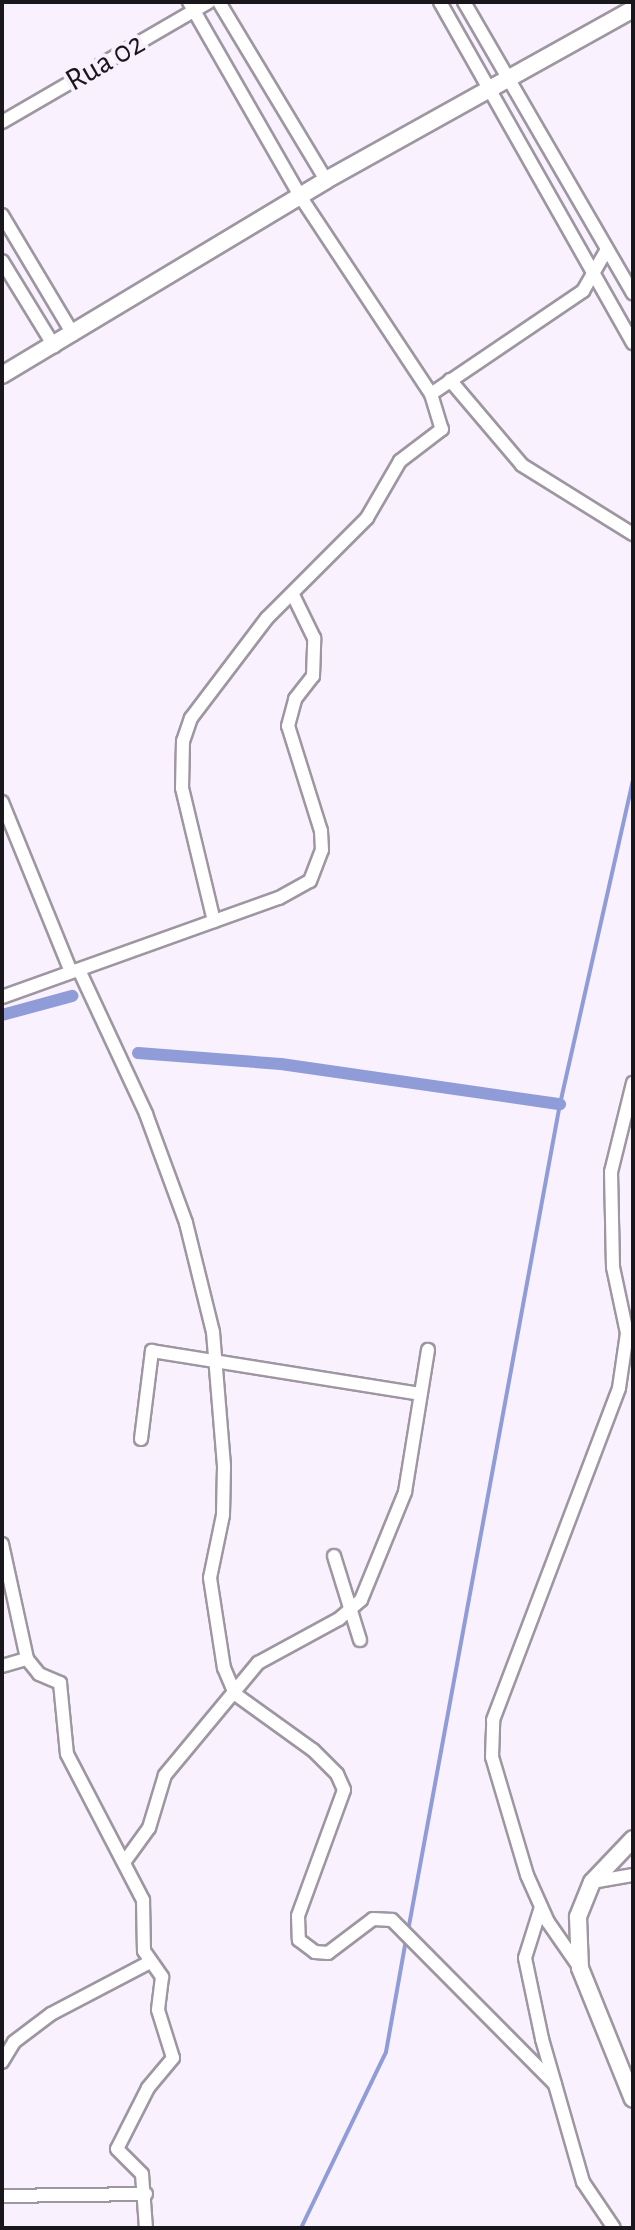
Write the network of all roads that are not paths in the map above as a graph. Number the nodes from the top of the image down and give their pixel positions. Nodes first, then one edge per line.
1 (209, 2) edge
2 (219, 2) edge
3 (440, 2) edge
4 (464, 2) edge
5 (192, 6) edge
6 (633, 9) edge
7 (510, 82) junction
8 (489, 94) junction
9 (2, 122) edge
10 (326, 180) junction
11 (300, 196) junction
12 (2, 215) edge
13 (606, 251) junction
14 (2, 261) edge
15 (593, 276) junction
16 (633, 294) edge
17 (73, 334) junction
18 (633, 343) edge
19 (54, 346) junction
20 (2, 375) edge
21 (450, 380) junction
22 (431, 394) junction
23 (633, 534) edge
24 (293, 595) junction
25 (2, 802) edge
26 (214, 921) junction
27 (75, 971) junction
28 (2, 997) edge
29 (633, 1083) edge
30 (630, 1330) edge
31 (428, 1350) dead end
32 (218, 1360) junction
33 (419, 1394) junction
34 (141, 1439) dead end
35 (2, 1544) edge
36 (334, 1556) dead end
37 (351, 1611) junction
38 (360, 1640) dead end
39 (27, 1659) junction
40 (2, 1666) edge
41 (235, 1694) junction
42 (633, 1839) edge
43 (125, 1861) junction
44 (633, 1875) edge
45 (592, 1882) junction
46 (541, 1907) junction
47 (148, 1963) junction
48 (580, 1968) junction
49 (2, 2062) edge
50 (555, 2084) junction
51 (633, 2099) edge
52 (146, 2194) junction
53 (2, 2196) edge
54 (146, 2228) edge
55 (614, 2228) edge

1 - 5 street, Rua 02
2 - 10 street
3 - 8 street
4 - 7 street
5 - 9 street, Rua 02
5 - 11 street
6 - 7 street
7 - 8 street
7 - 13 street
8 - 10 street
8 - 15 street
10 - 11 street
11 - 17 street
11 - 22 street
12 - 17 street
13 - 15 street
13 - 16 street
14 - 19 street
15 - 18 street
15 - 21 street
17 - 19 street
19 - 20 street
21 - 22 street
21 - 23 street
22 - 24 street
24 - 26 street
24 - 26 street
25 - 27 street
26 - 27 street
27 - 28 street
27 - 32 street
29 - 30 street
30 - 46 street
31 - 33 street
32 - 33 street
32 - 34 street
32 - 41 street
33 - 37 street
35 - 39 street
36 - 37 street
37 - 38 street
37 - 41 street
39 - 40 street
39 - 43 street
41 - 43 street
41 - 50 street
42 - 45 street
43 - 47 street
44 - 45 street
45 - 48 street
46 - 48 street
46 - 50 street
47 - 49 street
47 - 52 street
48 - 51 street
50 - 55 street
52 - 53 street
52 - 54 street

